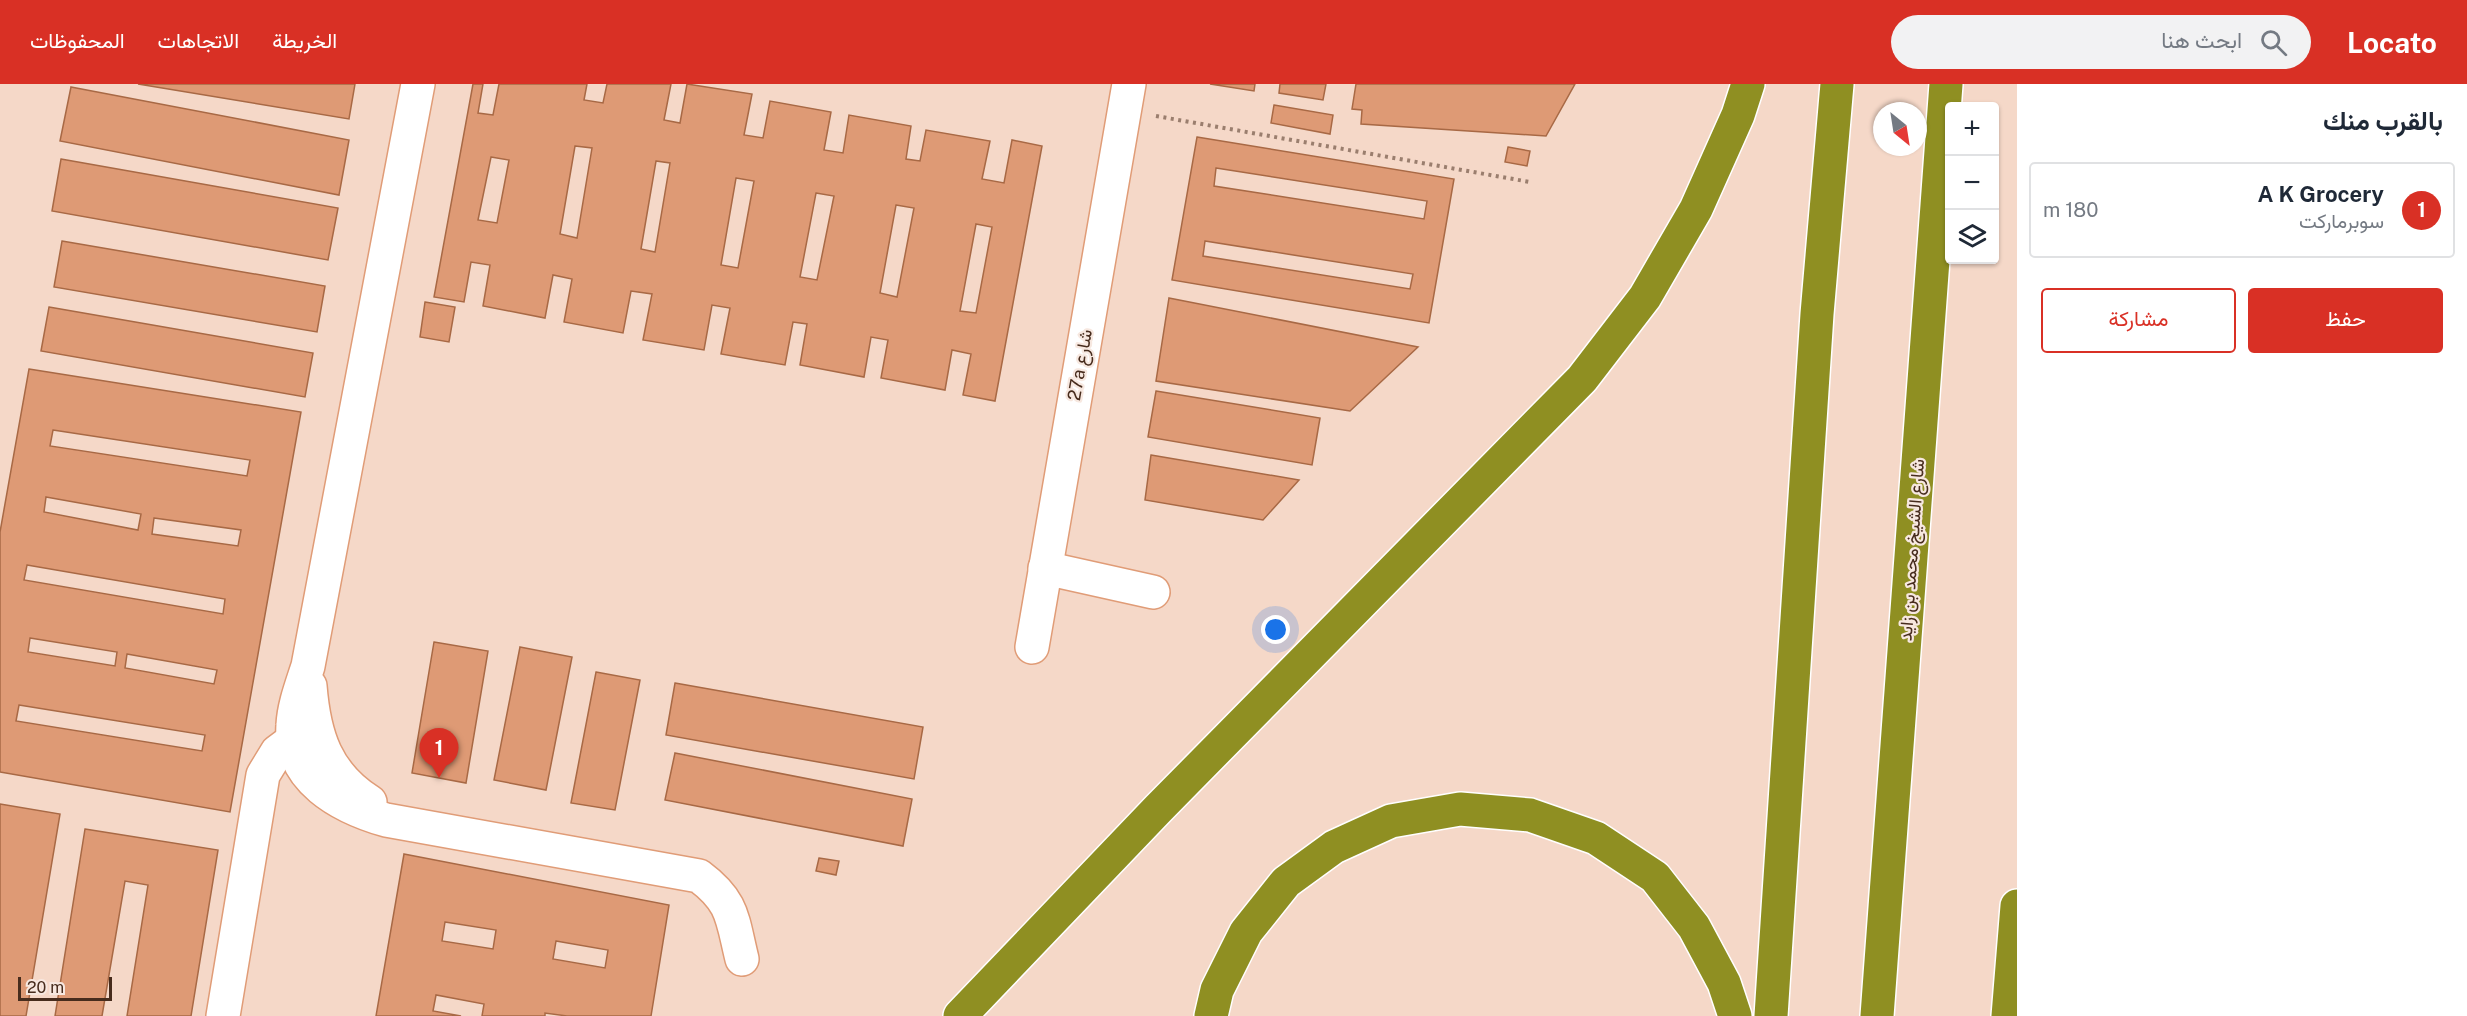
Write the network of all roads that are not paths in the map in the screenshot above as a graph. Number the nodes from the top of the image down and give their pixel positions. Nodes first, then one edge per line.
1 (418, 84) edge
2 (1748, 84) edge
3 (1837, 84) edge
4 (1946, 84) edge
5 (1126, 97) edge
6 (1045, 568) junction
7 (1153, 592) dead end
8 (1032, 647) dead end
9 (308, 666) junction
10 (293, 740) junction
11 (410, 825) junction
12 (2017, 906) edge
13 (741, 959) dead end
14 (223, 1016) edge
15 (960, 1016) edge
16 (1211, 1016) edge
17 (1735, 1016) edge
18 (1771, 1016) edge
19 (1878, 1016) edge
20 (2008, 1016) edge

1 - 9 street
2 - 15 highway
3 - 18 highway
4 - 19 highway, شارع الشيخ محمد بن زايد
5 - 6 street, 27a شارع
6 - 7 street
6 - 8 street, 27a شارع
9 - 10 street
9 - 11 street
10 - 11 street
10 - 14 street
11 - 13 street
12 - 20 highway
16 - 17 highway

